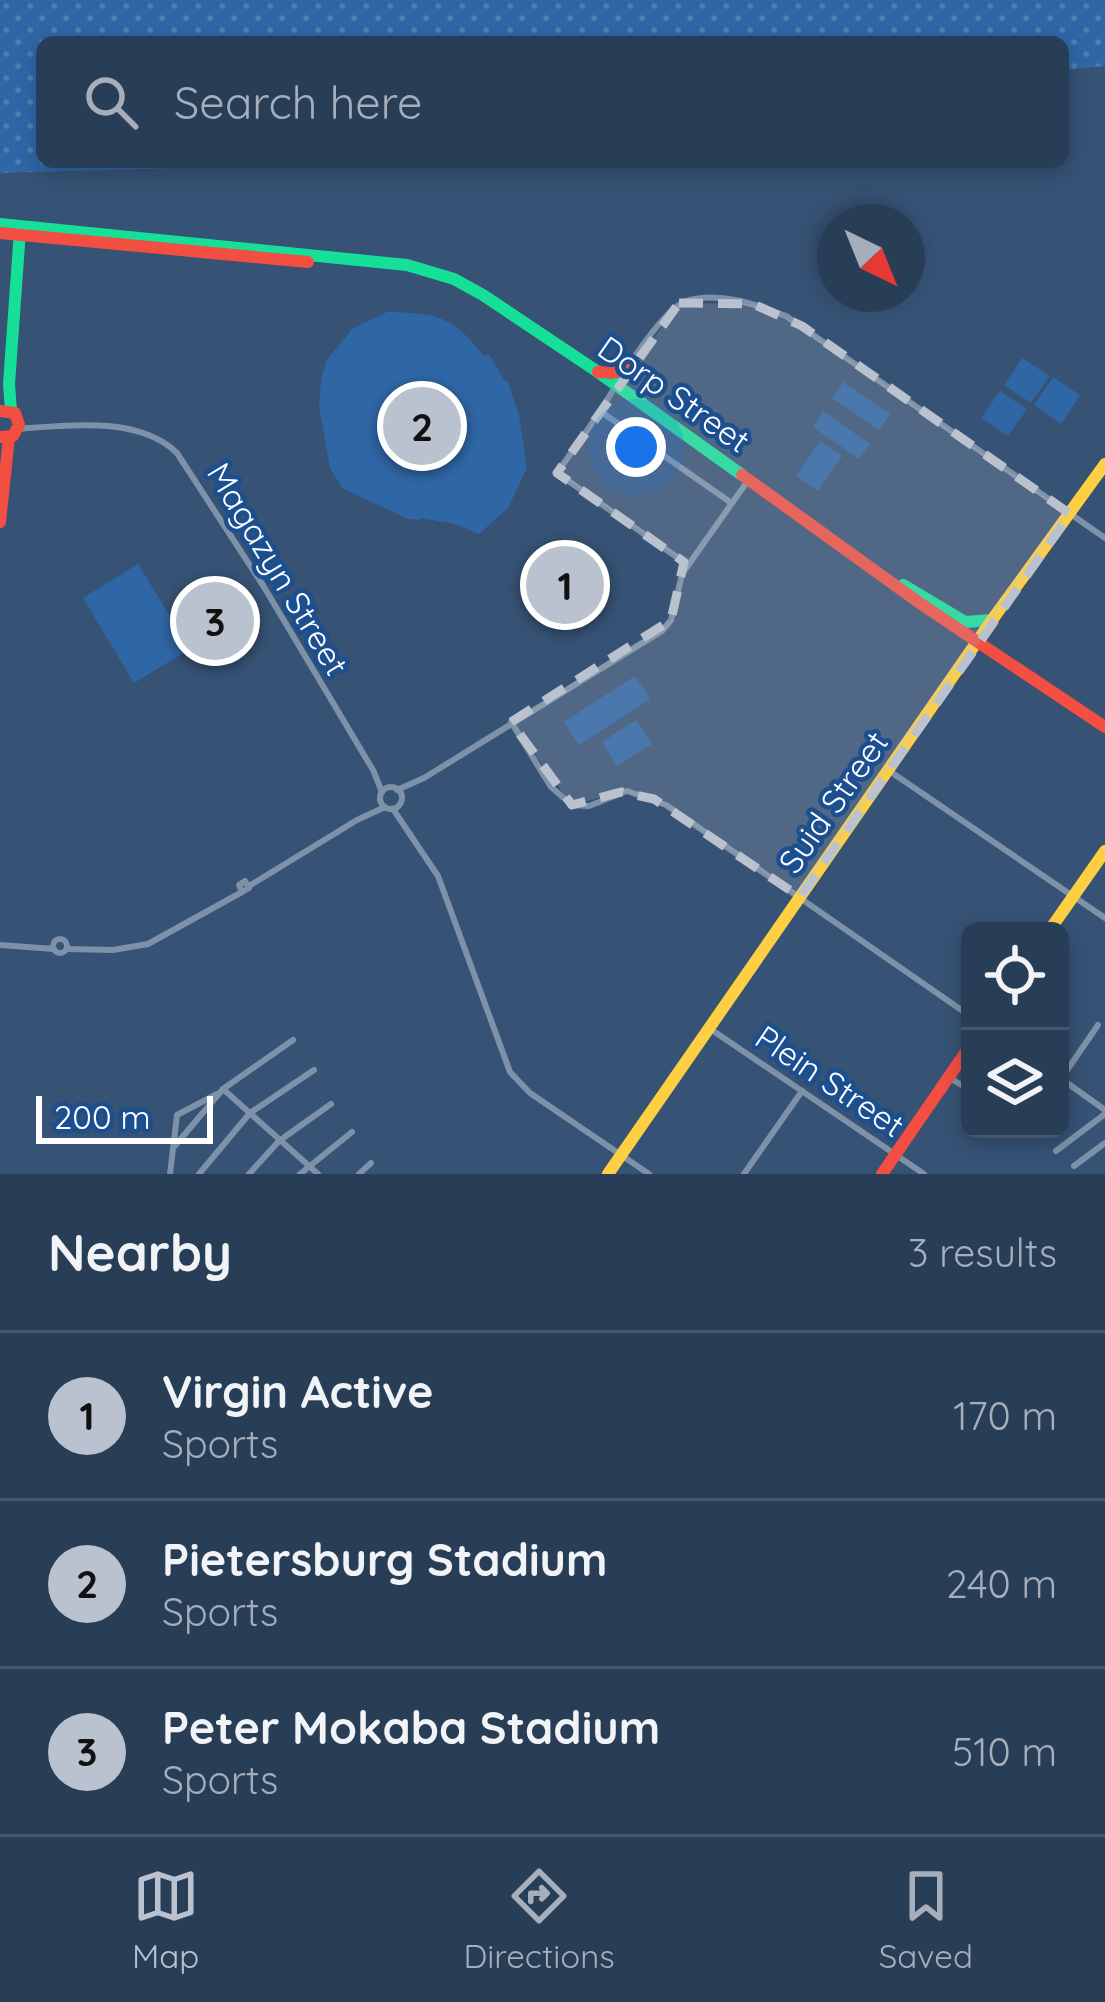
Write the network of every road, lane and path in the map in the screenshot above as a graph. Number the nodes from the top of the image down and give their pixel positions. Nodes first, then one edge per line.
1 (0, 228) edge
2 (20, 231) junction
3 (630, 366) junction
4 (598, 372) junction
5 (616, 385) junction
6 (600, 411) junction
7 (7, 424) edge
8 (1105, 464) edge
9 (748, 479) junction
10 (730, 502) junction
11 (1070, 514) junction
12 (0, 522) edge
13 (1105, 538) edge
14 (688, 566) junction
15 (892, 581) junction
16 (992, 620) junction
17 (978, 642) junction
18 (511, 722) junction
19 (1105, 728) edge
20 (888, 770) junction
21 (391, 799) junction
22 (1105, 851) edge
23 (1073, 896) junction
24 (800, 897) junction
25 (1105, 918) edge
26 (1055, 922) edge
27 (0, 945) edge
28 (961, 1010) edge
29 (1098, 1025) dead end
30 (709, 1028) junction
31 (293, 1040) dead end
32 (961, 1059) edge
33 (1069, 1067) edge
34 (314, 1070) dead end
35 (948, 1077) junction
36 (961, 1085) edge
37 (1069, 1085) edge
38 (802, 1090) junction
39 (222, 1091) junction
40 (331, 1104) dead end
41 (250, 1112) junction
42 (1105, 1112) edge
43 (352, 1132) dead end
44 (279, 1141) junction
45 (1105, 1143) edge
46 (173, 1148) junction
47 (1056, 1151) dead end
48 (621, 1154) junction
49 (896, 1154) junction
50 (371, 1163) dead end
51 (308, 1165) junction
52 (1074, 1166) dead end
53 (170, 1174) edge
54 (199, 1174) edge
55 (249, 1174) edge
56 (300, 1174) edge
57 (318, 1174) edge
58 (359, 1174) edge
59 (608, 1174) edge
60 (649, 1174) edge
61 (744, 1174) edge
62 (882, 1174) edge
63 (924, 1174) edge

1 - 2 street, Dorp Street
2 - 4 street, Dorp Street
2 - 7 street
3 - 4 street
3 - 5 street
3 - 11 street
4 - 5 street, Dorp Street
5 - 6 street
5 - 9 street, Dorp Street
6 - 10 street
6 - 14 street
7 - 12 street
7 - 21 street, Magazyn Street
8 - 11 street, Suid Street
9 - 10 street
9 - 15 street, Dorp Street
10 - 14 street
11 - 13 street
11 - 16 street, Suid Street
14 - 18 street
15 - 16 street, Dorp Street
15 - 17 street, Dorp Street
16 - 17 street, Suid Street
17 - 19 street, Dorp Street
17 - 20 street, Suid Street
18 - 21 street
18 - 24 street
20 - 23 street
20 - 24 street, Suid Street
21 - 27 street
21 - 48 street, Magazyn Street
22 - 23 street
23 - 25 street
23 - 26 street
24 - 28 street
24 - 30 street, Suid Street
29 - 33 street
30 - 38 street, Plein Street
30 - 48 street, Suid Street
31 - 39 street
32 - 35 street
34 - 41 street
35 - 36 street
35 - 49 street
37 - 42 street
38 - 49 street, Plein Street
38 - 61 street
39 - 41 street
39 - 46 street
39 - 46 street
40 - 44 street
41 - 44 street
41 - 54 street
42 - 47 street
43 - 51 street
44 - 51 street
44 - 55 street
45 - 52 street
46 - 53 street
48 - 59 street, Suid Street
48 - 60 street, Magazyn Street
49 - 62 street
49 - 63 street, Plein Street
50 - 58 street
51 - 56 street
51 - 57 street

